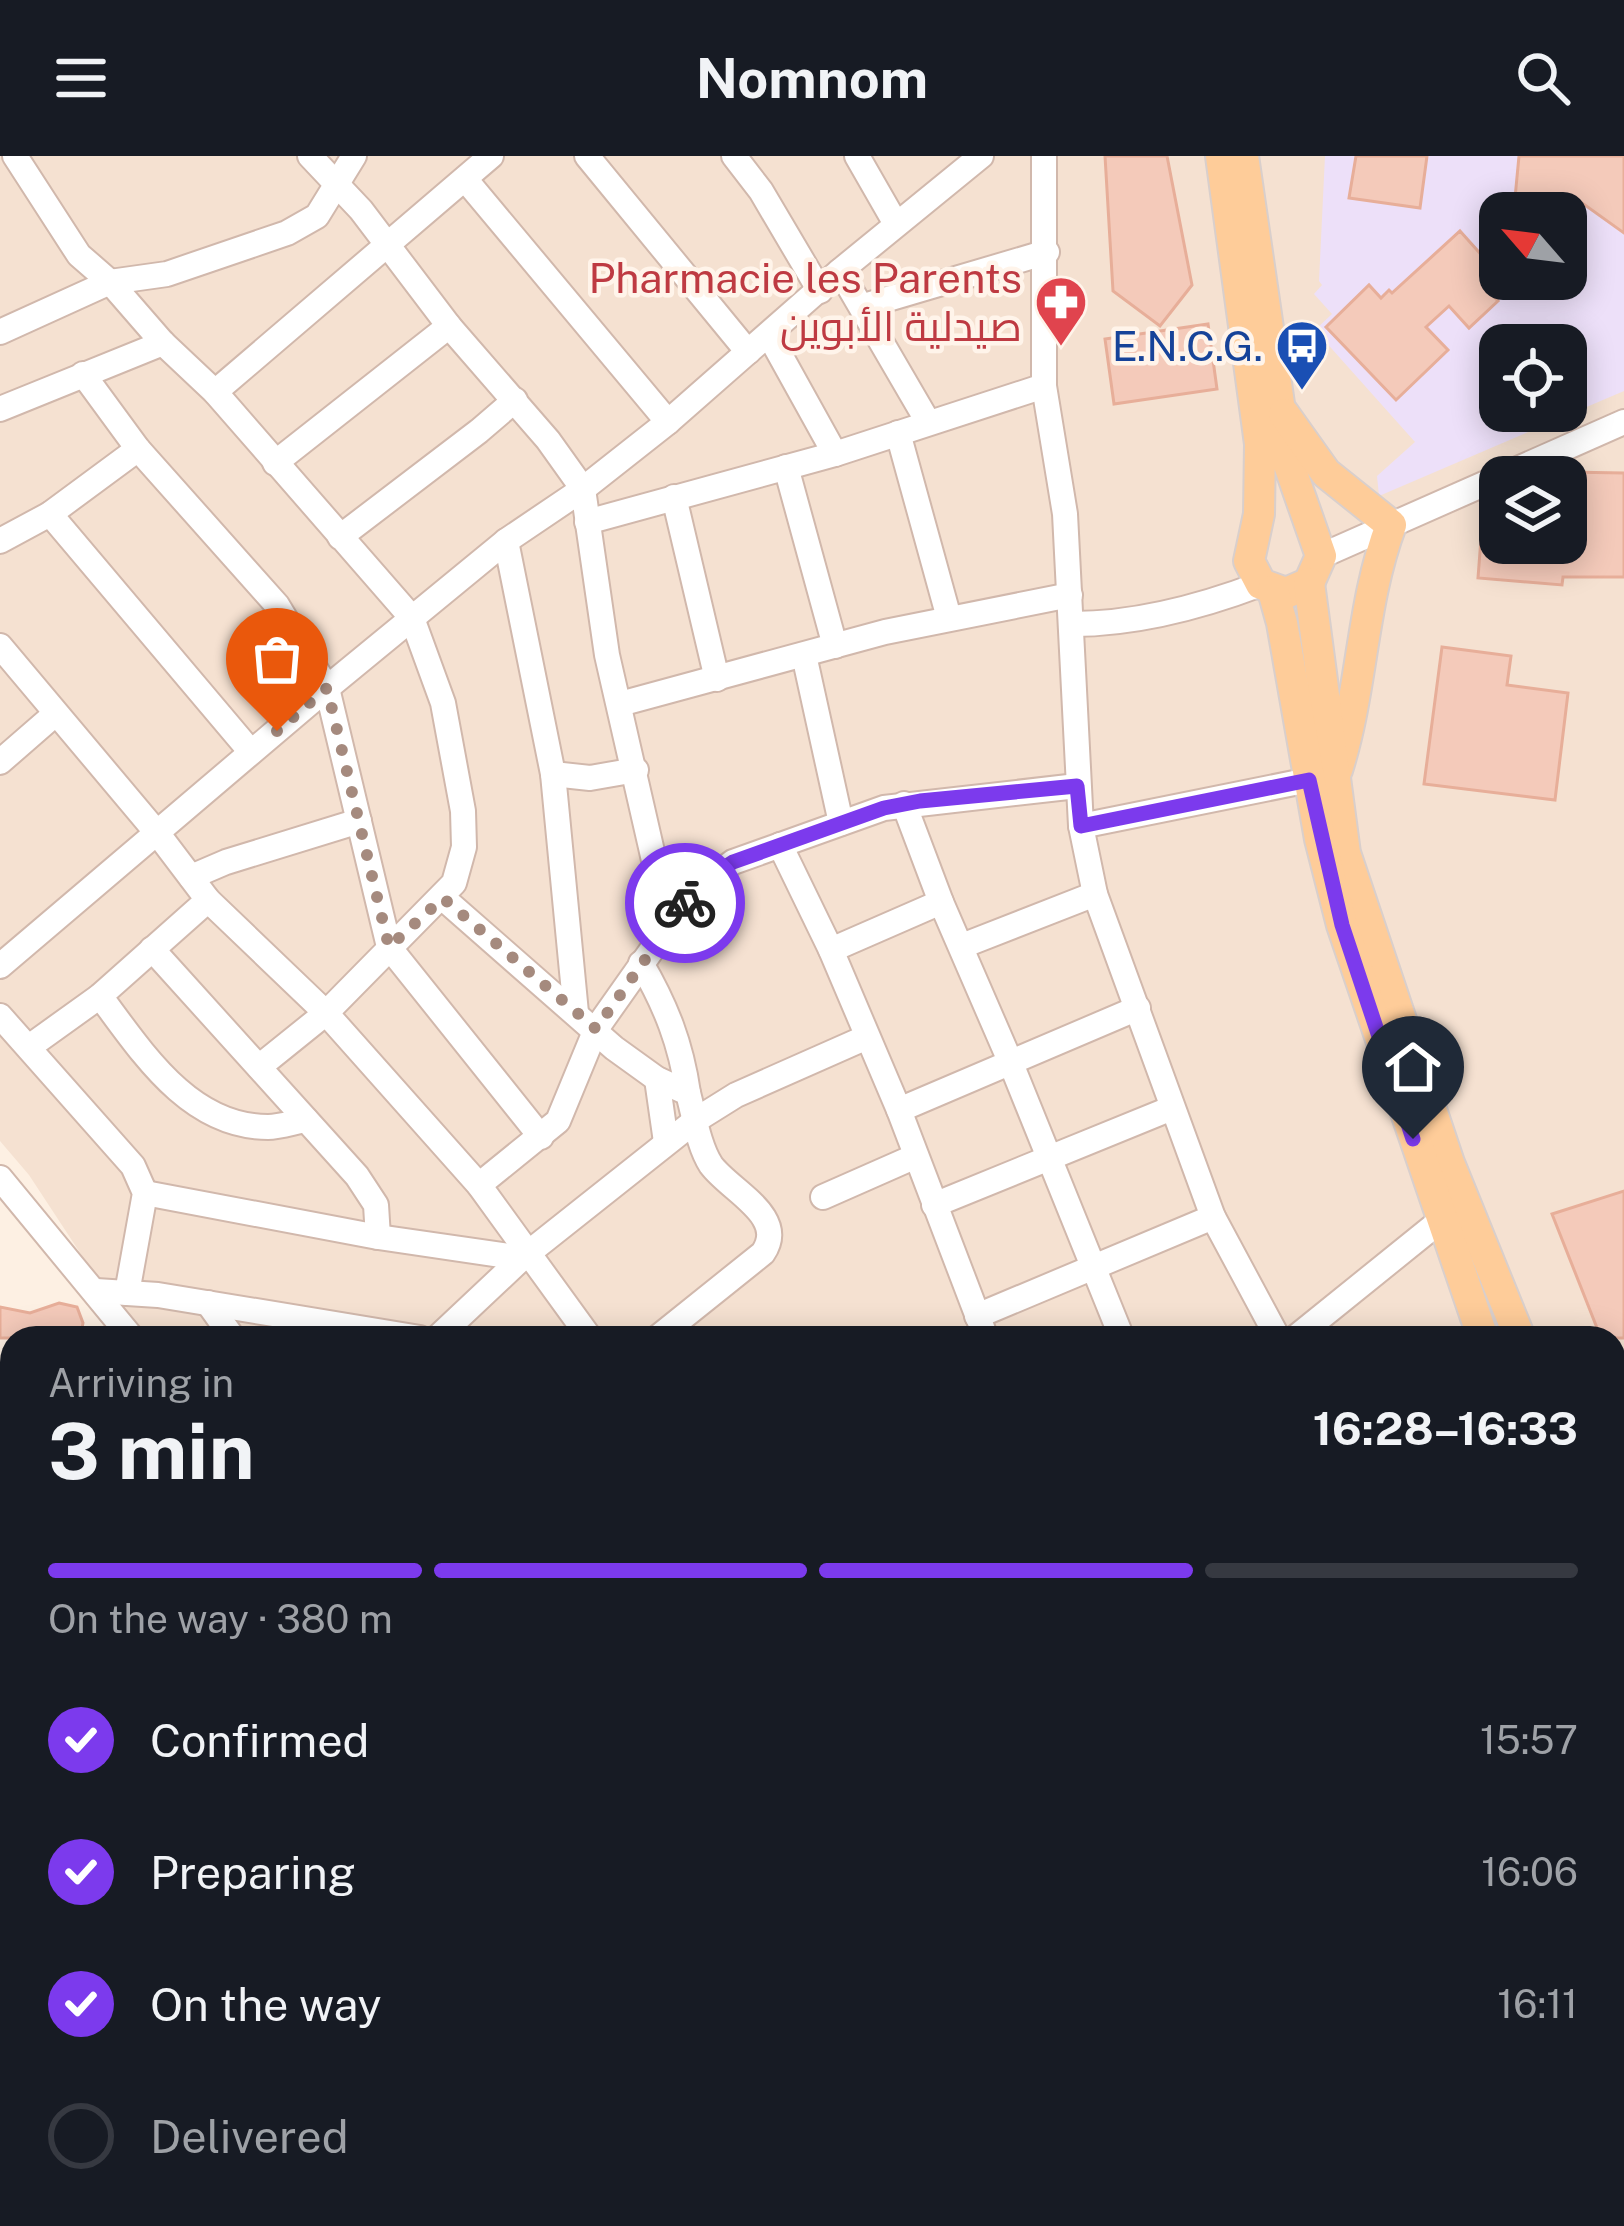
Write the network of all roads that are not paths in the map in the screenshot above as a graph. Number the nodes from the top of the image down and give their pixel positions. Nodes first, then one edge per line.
1 (15, 156) edge
2 (310, 156) edge
3 (354, 156) edge
4 (491, 156) edge
5 (587, 156) edge
6 (734, 156) edge
7 (857, 156) edge
8 (981, 156) edge
9 (1044, 156) edge
10 (1221, 156) edge
11 (1243, 156) edge
12 (465, 178) junction
13 (336, 182) junction
14 (896, 224) junction
15 (389, 246) junction
16 (1047, 252) junction
17 (840, 271) junction
18 (110, 282) junction
19 (820, 291) junction
20 (864, 306) junction
21 (449, 326) junction
22 (0, 332) edge
23 (769, 334) junction
24 (163, 343) junction
25 (748, 352) junction
26 (83, 374) junction
27 (1045, 386) junction
28 (215, 392) junction
29 (515, 400) junction
30 (1278, 403) junction
31 (0, 409) edge
32 (668, 422) junction
33 (928, 422) junction
34 (1624, 422) edge
35 (898, 433) junction
36 (138, 449) junction
37 (835, 454) junction
38 (275, 464) junction
39 (786, 467) junction
40 (583, 489) junction
41 (674, 497) junction
42 (50, 514) junction
43 (587, 522) junction
44 (1391, 525) junction
45 (340, 536) junction
46 (1255, 536) junction
47 (0, 541) edge
48 (506, 541) junction
49 (1314, 556) junction
50 (1267, 588) junction
51 (1070, 596) junction
52 (412, 618) junction
53 (949, 618) junction
54 (1073, 624) junction
55 (0, 646) edge
56 (836, 646) junction
57 (804, 655) junction
58 (717, 679) junction
59 (327, 688) junction
60 (620, 704) junction
61 (54, 715) junction
62 (251, 752) junction
63 (0, 762) edge
64 (636, 770) junction
65 (553, 774) junction
66 (1322, 779) junction
67 (1077, 786) junction
68 (904, 804) junction
69 (358, 821) junction
70 (841, 823) junction
71 (1081, 826) junction
72 (158, 834) junction
73 (780, 845) junction
74 (191, 877) junction
75 (1095, 894) junction
76 (443, 898) junction
77 (208, 900) junction
78 (940, 902) junction
79 (676, 914) junction
80 (962, 946) junction
81 (389, 947) junction
82 (152, 949) junction
83 (831, 950) junction
84 (641, 963) junction
85 (0, 966) edge
86 (100, 996) junction
87 (1138, 1008) junction
88 (326, 1013) junction
89 (0, 1016) edge
90 (586, 1021) junction
91 (867, 1037) junction
92 (29, 1048) junction
93 (1010, 1060) junction
94 (259, 1067) junction
95 (657, 1079) junction
96 (688, 1093) junction
97 (1172, 1108) junction
98 (899, 1110) junction
99 (306, 1120) junction
100 (696, 1120) junction
101 (542, 1137) junction
102 (666, 1142) junction
103 (916, 1156) junction
104 (1049, 1158) junction
105 (0, 1178) edge
106 (479, 1185) junction
107 (145, 1193) junction
108 (823, 1197) dead end
109 (934, 1205) junction
110 (1213, 1217) junction
111 (1440, 1221) junction
112 (378, 1237) junction
113 (525, 1256) junction
114 (1093, 1271) junction
115 (95, 1291) junction
116 (127, 1293) junction
117 (208, 1303) junction
118 (123, 1326) edge
119 (224, 1326) edge
120 (347, 1326) edge
121 (450, 1326) edge
122 (580, 1326) edge
123 (672, 1326) edge
124 (982, 1326) edge
125 (984, 1326) edge
126 (1117, 1326) edge
127 (1272, 1326) edge
128 (1310, 1326) edge
129 (1479, 1326) edge
130 (1515, 1326) edge

1 - 18 street
2 - 13 street
3 - 13 street
4 - 12 street
5 - 25 street
6 - 19 street
7 - 14 street
8 - 14 street
9 - 16 street
10 - 46 main road
11 - 30 main road
12 - 15 street
12 - 32 street
13 - 15 street
13 - 18 street
14 - 17 street
15 - 21 street
15 - 28 street
16 - 20 street
16 - 27 street
17 - 19 street
17 - 20 street
18 - 22 street
18 - 24 street
19 - 23 street
20 - 33 street
21 - 29 street
21 - 38 street
23 - 25 street
23 - 37 street
24 - 26 street
24 - 28 street
25 - 32 street
26 - 31 street
26 - 36 street
27 - 33 street
27 - 51 street
28 - 38 street
29 - 40 street
29 - 45 street
30 - 44 main road
30 - 49 main road
32 - 40 street
33 - 35 street
34 - 44 street
35 - 37 street
35 - 53 street
36 - 42 street
36 - 59 street
37 - 39 street
38 - 45 street
39 - 41 street
39 - 56 street
40 - 43 street
40 - 48 street
41 - 43 street
41 - 58 street
42 - 47 street
42 - 62 street
43 - 60 street
44 - 49 street
44 - 66 main road
45 - 52 street
46 - 49 main road
46 - 50 main road
48 - 52 street
48 - 65 street
49 - 50 main road
49 - 66 main road
50 - 54 street
50 - 66 main road
51 - 53 street
51 - 54 street
52 - 59 street
52 - 76 street
53 - 56 street
54 - 67 street
55 - 61 street
56 - 57 street
57 - 58 street
57 - 70 street
58 - 60 street
59 - 62 street
59 - 69 street
60 - 64 street
61 - 63 street
61 - 72 street
62 - 72 street
64 - 65 street
64 - 79 street
65 - 90 street
66 - 71 street
66 - 111 main road
66 - 130 main road
67 - 68 street
67 - 71 street
68 - 70 street
68 - 78 street
69 - 74 street
69 - 81 street
70 - 73 street
71 - 75 street
72 - 74 street
72 - 85 street
73 - 79 street
73 - 83 street
74 - 77 street
75 - 80 street
75 - 87 street
76 - 81 street
76 - 90 street
77 - 82 street
77 - 88 street
78 - 80 street
78 - 83 street
79 - 84 street
80 - 93 street
81 - 88 street
81 - 101 street
82 - 86 street
82 - 94 street
83 - 91 street
84 - 90 street
84 - 96 street
86 - 92 street
86 - 99 street
87 - 93 street
87 - 97 street
88 - 94 street
88 - 106 street
89 - 92 street
90 - 95 street
90 - 101 street
91 - 98 street
91 - 100 street
92 - 107 street
93 - 98 street
93 - 104 street
94 - 99 street
95 - 96 street
95 - 102 street
96 - 100 street
97 - 104 street
97 - 110 street
98 - 103 street
99 - 112 street
100 - 102 street
100 - 123 street
101 - 106 street
102 - 113 street
103 - 108 street
103 - 109 street
104 - 109 street
104 - 114 street
105 - 115 street
106 - 113 street
107 - 112 street
107 - 116 street
109 - 124 street
110 - 114 street
110 - 127 street
111 - 128 street
111 - 129 main road
112 - 113 street
113 - 121 street
113 - 122 street
114 - 125 street
114 - 126 street
115 - 116 street
115 - 118 street
116 - 117 street
117 - 119 street
117 - 120 street

